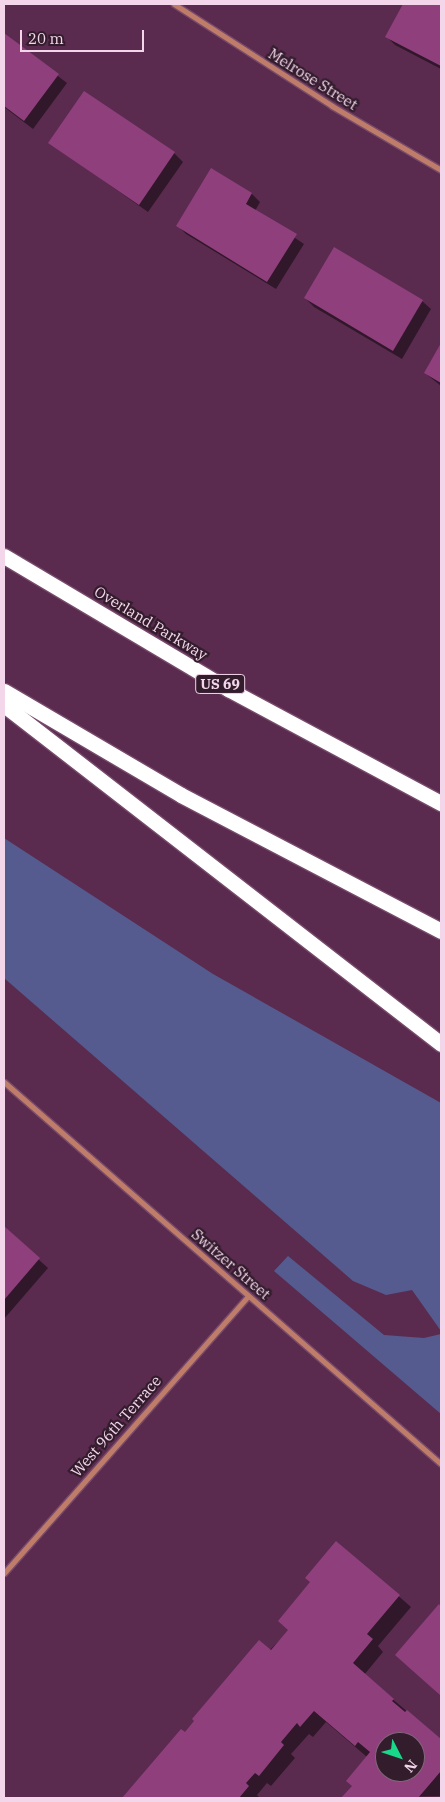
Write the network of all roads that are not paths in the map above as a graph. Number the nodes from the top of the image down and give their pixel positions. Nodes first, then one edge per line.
1 (174, 4) edge
2 (441, 170) edge
3 (4, 556) edge
4 (4, 692) edge
5 (4, 705) edge
6 (441, 803) edge
7 (441, 931) edge
8 (441, 1044) edge
9 (4, 1082) edge
10 (248, 1296) junction
11 (441, 1464) edge
12 (4, 1573) edge

1 - 2 street, Melrose Street
3 - 6 highway, Overland Parkway / US 69
4 - 7 highway
5 - 8 highway
9 - 10 street, Switzer Street
10 - 11 street, Switzer Street
10 - 12 street, West 96th Terrace

